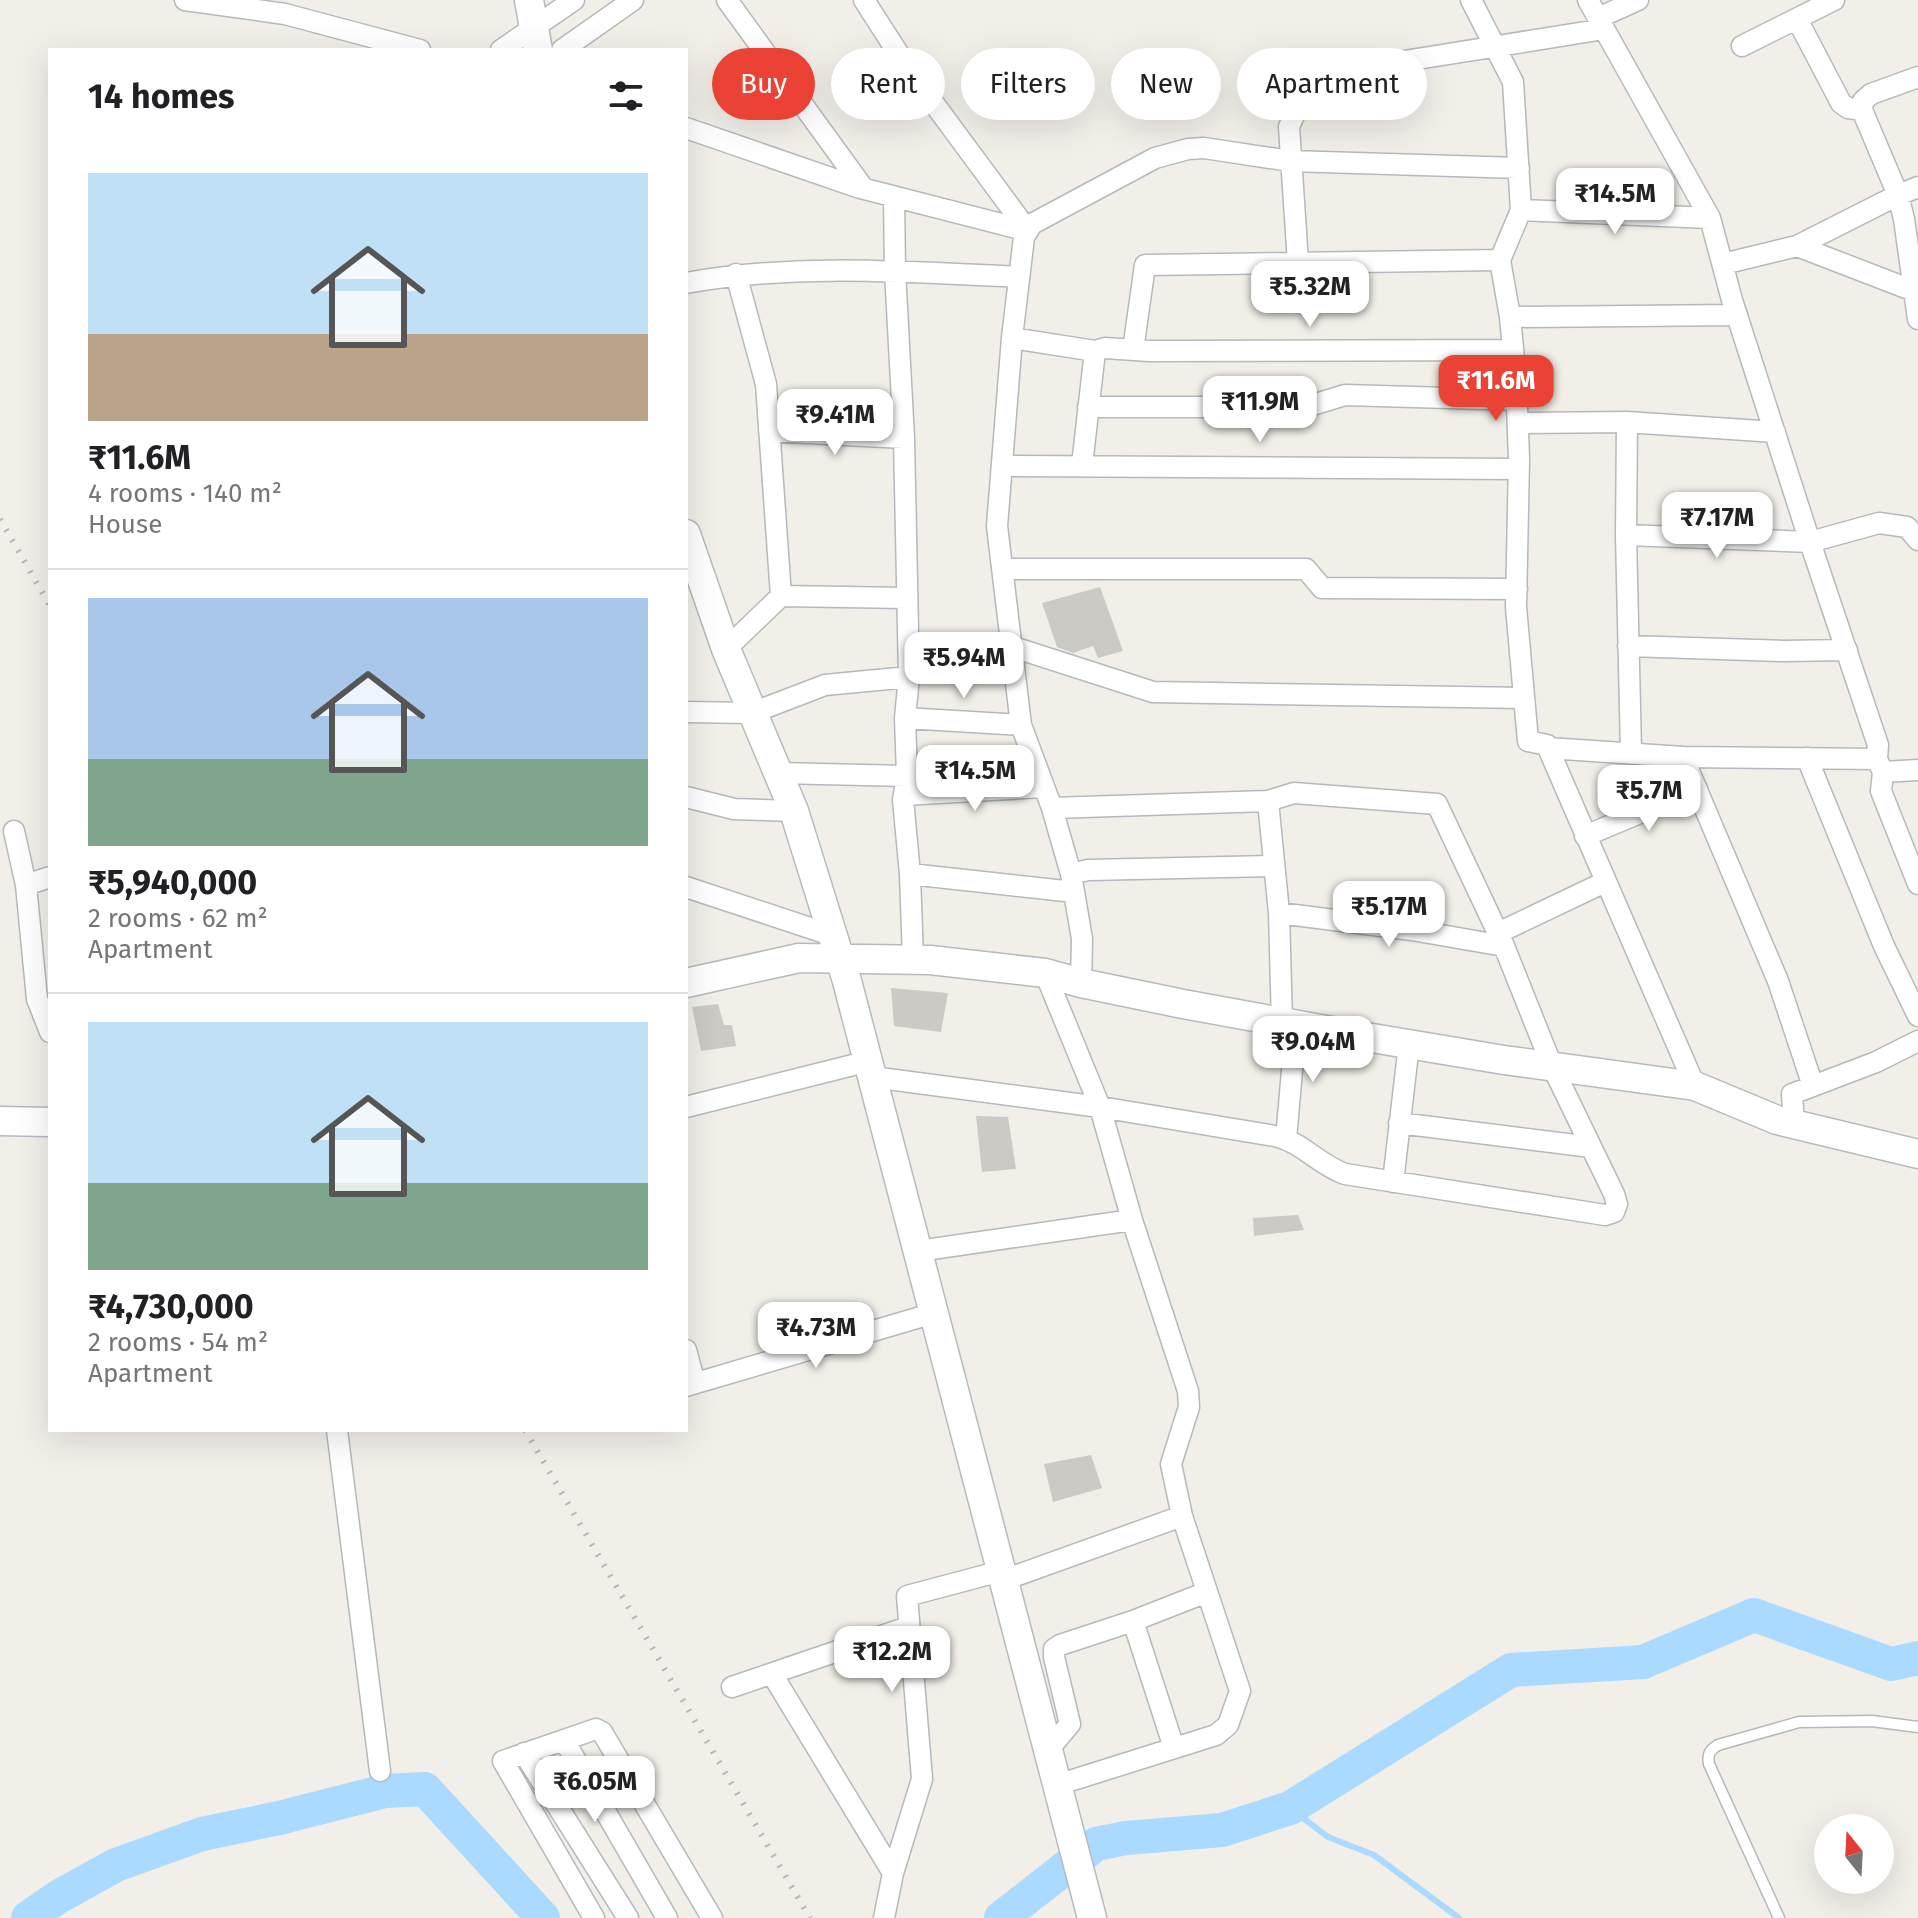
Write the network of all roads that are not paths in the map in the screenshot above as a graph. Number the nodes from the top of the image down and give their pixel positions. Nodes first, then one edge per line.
1 (185, 0) edge
2 (529, 0) edge
3 (574, 0) edge
4 (633, 0) edge
5 (727, 0) edge
6 (864, 0) edge
7 (1471, 0) edge
8 (1638, 0) edge
9 (1834, 0) edge
10 (285, 7) edge
11 (1597, 16) edge
12 (1797, 19) junction
13 (536, 40) edge
14 (1494, 45) junction
15 (1742, 46) dead end
16 (414, 48) edge
17 (508, 48) edge
18 (565, 48) edge
19 (1918, 77) edge
20 (1862, 110) junction
21 (688, 129) edge
22 (1290, 161) junction
23 (1519, 168) junction
24 (1918, 187) edge
25 (864, 189) junction
26 (1898, 195) junction
27 (894, 197) junction
28 (1521, 210) junction
29 (1710, 218) junction
30 (1028, 231) junction
31 (1797, 246) junction
32 (1500, 260) junction
33 (1298, 262) junction
34 (1723, 264) junction
35 (895, 271) junction
36 (736, 274) junction
37 (1019, 277) junction
38 (688, 283) edge
39 (1914, 291) junction
40 (1737, 315) junction
41 (1510, 317) junction
42 (1918, 319) edge
43 (1012, 338) junction
44 (1133, 350) junction
45 (1513, 350) junction
46 (1095, 351) junction
47 (1517, 400) junction
48 (1088, 407) junction
49 (1627, 422) junction
50 (1518, 423) junction
51 (769, 431) junction
52 (1775, 432) junction
53 (904, 438) junction
54 (1082, 465) junction
55 (1002, 466) junction
56 (1519, 469) junction
57 (1626, 535) junction
58 (688, 540) edge
59 (1918, 540) edge
60 (1810, 542) junction
61 (1003, 569) junction
62 (1517, 589) junction
63 (781, 596) junction
64 (907, 598) junction
65 (1628, 646) junction
66 (1013, 647) junction
67 (726, 649) junction
68 (1847, 650) junction
69 (909, 677) junction
70 (1524, 698) junction
71 (688, 712) edge
72 (752, 713) junction
73 (905, 718) junction
74 (1021, 725) junction
75 (1548, 748) junction
76 (1631, 752) junction
77 (1683, 757) junction
78 (1807, 758) junction
79 (1880, 765) junction
80 (1918, 770) edge
81 (778, 773) junction
82 (906, 785) junction
83 (1043, 787) junction
84 (1697, 789) junction
85 (688, 798) edge
86 (1268, 801) junction
87 (1052, 808) junction
88 (794, 811) junction
89 (14, 831) dead end
90 (1585, 836) junction
91 (1274, 866) junction
92 (910, 874) junction
93 (48, 878) edge
94 (1605, 882) junction
95 (1073, 883) junction
96 (1918, 884) edge
97 (26, 885) junction
98 (688, 888) edge
99 (1279, 913) junction
100 (1501, 939) junction
101 (835, 947) junction
102 (913, 960) junction
103 (1045, 973) junction
104 (688, 983) edge
105 (1081, 983) junction
106 (43, 997) edge
107 (1918, 1016) edge
108 (48, 1024) edge
109 (1289, 1024) junction
110 (1918, 1041) edge
111 (1409, 1044) junction
112 (1552, 1066) junction
113 (870, 1069) junction
114 (1695, 1086) junction
115 (1813, 1086) junction
116 (688, 1107) edge
117 (1100, 1107) junction
118 (0, 1121) edge
119 (48, 1122) edge
120 (1399, 1123) junction
121 (1794, 1125) junction
122 (1286, 1139) junction
123 (1591, 1147) junction
124 (1918, 1154) edge
125 (1393, 1182) junction
126 (1132, 1220) junction
127 (918, 1251) junction
128 (934, 1313) junction
129 (690, 1385) edge
130 (337, 1432) edge
131 (1182, 1516) junction
132 (1002, 1575) junction
133 (1207, 1592) junction
134 (1133, 1621) junction
135 (908, 1627) junction
136 (772, 1674) junction
137 (732, 1687) dead end
138 (1918, 1727) edge
139 (564, 1740) junction
140 (1174, 1748) junction
141 (1048, 1750) junction
142 (524, 1753) junction
143 (380, 1771) dead end
144 (1057, 1785) junction
145 (893, 1873) junction
146 (625, 1913) edge
147 (594, 1918) edge
148 (601, 1918) edge
149 (667, 1918) edge
150 (712, 1918) edge
151 (884, 1918) edge
152 (1092, 1918) edge
153 (1779, 1918) edge

1 - 10 street
2 - 13 street
3 - 13 street
4 - 18 street
5 - 25 street
6 - 30 street
7 - 14 street
8 - 11 street
9 - 12 street
10 - 16 street
11 - 14 street
11 - 29 street
12 - 15 street
12 - 20 street
13 - 17 street
14 - 22 street
14 - 23 street
19 - 20 street
20 - 26 street
21 - 25 street
22 - 23 street
22 - 30 street
22 - 33 street
23 - 28 street
24 - 26 street
25 - 27 street
26 - 31 street
26 - 39 street
27 - 30 street
27 - 35 street
28 - 29 street
28 - 32 street
29 - 34 street
30 - 37 street
31 - 34 street
31 - 39 street
32 - 33 street
32 - 41 street
33 - 44 street
34 - 40 street
35 - 36 street
35 - 37 street
35 - 53 street
36 - 38 street
36 - 51 street
37 - 43 street
39 - 42 street
40 - 41 street
40 - 52 street
41 - 45 street
43 - 46 street
43 - 55 street
44 - 45 street
44 - 46 street
45 - 47 street
46 - 48 street
47 - 48 street
47 - 50 street
48 - 54 street
49 - 50 street
49 - 52 street
49 - 57 street
50 - 56 street
51 - 53 street
51 - 63 street
52 - 60 street
53 - 64 street
54 - 55 street
54 - 56 street
55 - 61 street
56 - 62 street
57 - 60 street
57 - 65 street
58 - 67 street
59 - 60 street
60 - 68 street
61 - 62 street
61 - 66 street
62 - 70 street
63 - 64 street
63 - 67 street
64 - 69 street
65 - 68 street
65 - 76 street
66 - 70 street
66 - 74 street
67 - 72 street
68 - 79 street
69 - 72 street
69 - 73 street
70 - 75 street
71 - 72 street
72 - 81 street
73 - 74 street
73 - 82 street
74 - 83 street
75 - 76 street
75 - 90 street
76 - 77 street
77 - 78 street
77 - 84 street
78 - 79 street
78 - 107 street
79 - 80 street
79 - 96 street
81 - 82 street
81 - 88 street
82 - 83 street
82 - 92 street
83 - 87 street
84 - 90 street
84 - 115 street
85 - 88 street
86 - 87 street
86 - 91 street
86 - 100 street
87 - 95 street
88 - 101 street
89 - 97 street
90 - 94 street
91 - 95 street
91 - 99 street
92 - 95 street
92 - 102 street
93 - 97 street
94 - 100 street
94 - 114 street
95 - 105 street
97 - 106 street
98 - 101 street
99 - 100 street
99 - 109 street
100 - 112 street
101 - 102 street
101 - 104 street
101 - 113 street
102 - 103 street
103 - 105 street
103 - 117 street
105 - 109 street
106 - 108 street
109 - 111 street
109 - 122 street
110 - 115 street
111 - 112 street
111 - 120 street
112 - 114 street
112 - 123 street
113 - 116 street
113 - 117 street
113 - 127 street
114 - 121 street
115 - 121 street
117 - 122 street
117 - 126 street
118 - 119 street
120 - 123 street
120 - 125 street
121 - 124 street
122 - 125 street
123 - 125 street
126 - 127 street
126 - 131 street
127 - 128 street
128 - 129 street
128 - 132 street
130 - 143 street
131 - 132 street
131 - 133 street
132 - 135 street
132 - 141 street
133 - 134 street
133 - 140 street
134 - 140 street
134 - 141 street
135 - 136 street
135 - 145 street
136 - 137 street
136 - 145 street
138 - 153 lane
139 - 142 street
139 - 149 street
139 - 150 street
140 - 144 street
141 - 144 street
142 - 146 street
142 - 147 street
144 - 152 street
145 - 151 street
146 - 148 street

